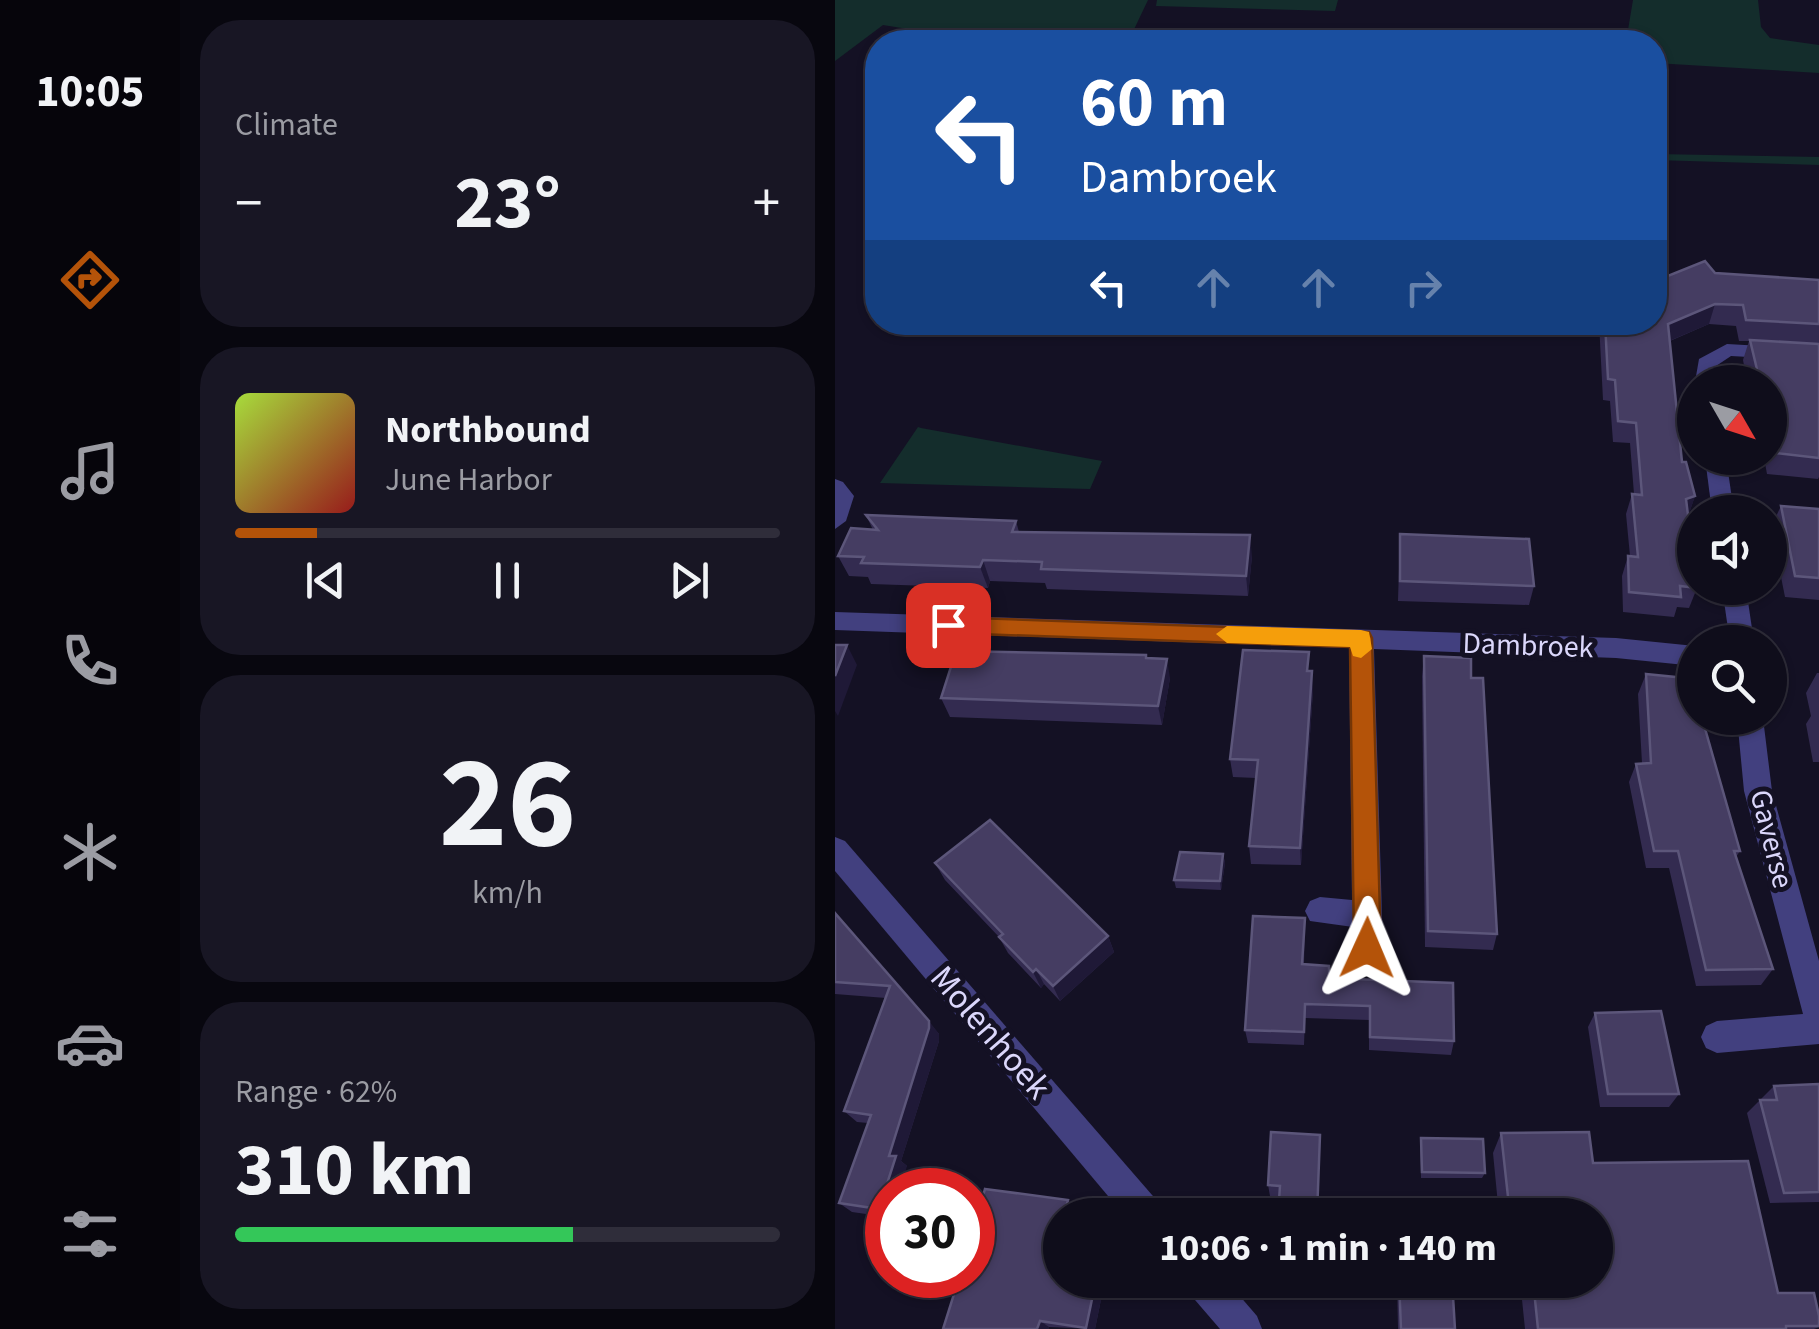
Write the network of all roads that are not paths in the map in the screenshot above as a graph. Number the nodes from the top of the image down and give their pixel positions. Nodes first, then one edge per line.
1 (1819, 356) edge
2 (1706, 365) edge
3 (839, 491) edge
4 (835, 521) edge
5 (835, 621) edge
6 (1361, 638) junction
7 (1677, 654) edge
8 (1753, 735) edge
9 (835, 850) edge
10 (1319, 912) dead end
11 (1369, 916) junction
12 (1367, 948) dead end
13 (1819, 1017) edge
14 (1819, 1028) edge
15 (1717, 1037) dead end
16 (1132, 1198) edge
17 (1218, 1298) edge
18 (1244, 1329) edge

1 - 2 street
3 - 4 street
5 - 6 street, Dambroek
6 - 7 street, Dambroek
6 - 11 street
8 - 13 street, Gaverse
9 - 16 street, Molenhoek
10 - 11 street
11 - 12 street
14 - 15 street
17 - 18 street

